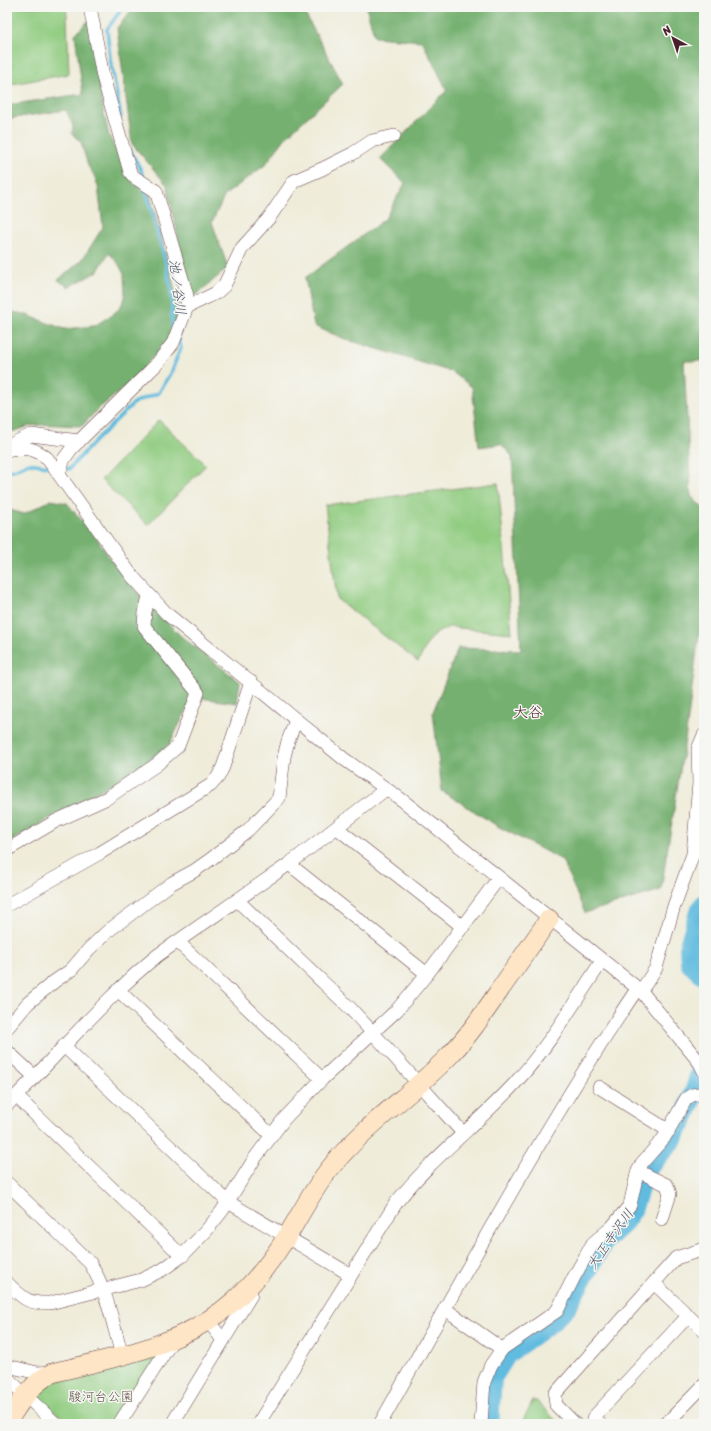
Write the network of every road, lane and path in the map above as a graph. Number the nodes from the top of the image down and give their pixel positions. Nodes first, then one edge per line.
1 (90, 7) edge
2 (394, 136) dead end
3 (187, 307) junction
4 (79, 441) junction
5 (8, 450) edge
6 (59, 473) junction
7 (149, 596) junction
8 (251, 682) junction
9 (296, 720) junction
10 (704, 735) edge
11 (386, 789) junction
12 (337, 828) junction
13 (7, 850) edge
14 (290, 864) junction
15 (498, 879) junction
16 (238, 901) junction
17 (7, 905) edge
18 (549, 919) junction
19 (463, 927) junction
20 (178, 942) junction
21 (602, 961) junction
22 (427, 974) junction
23 (118, 990) junction
24 (639, 990) junction
25 (7, 1028) edge
26 (373, 1033) junction
27 (64, 1046) junction
28 (7, 1051) edge
29 (702, 1067) edge
30 (34, 1076) junction
31 (322, 1079) junction
32 (419, 1084) junction
33 (599, 1087) dead end
34 (699, 1094) edge
35 (12, 1101) edge
36 (668, 1131) junction
37 (463, 1134) junction
38 (271, 1135) junction
39 (642, 1173) junction
40 (7, 1183) edge
41 (228, 1202) junction
42 (662, 1219) dead end
43 (286, 1237) junction
44 (702, 1252) edge
45 (182, 1256) junction
46 (351, 1275) junction
47 (7, 1283) edge
48 (654, 1283) junction
49 (249, 1287) junction
50 (103, 1290) junction
51 (445, 1309) junction
52 (688, 1316) junction
53 (208, 1321) junction
54 (704, 1331) edge
55 (174, 1338) junction
56 (223, 1340) junction
57 (502, 1349) junction
58 (122, 1355) junction
59 (7, 1366) edge
60 (63, 1371) junction
61 (7, 1378) edge
62 (704, 1385) edge
63 (26, 1395) junction
64 (7, 1422) edge
65 (56, 1424) edge
66 (119, 1424) edge
67 (172, 1424) edge
68 (258, 1424) edge
69 (380, 1424) edge
70 (481, 1424) edge
71 (575, 1424) edge
72 (600, 1424) edge
73 (666, 1424) edge

1 - 3 street
2 - 3 street
3 - 4 street
4 - 5 street
4 - 6 street
5 - 6 street
6 - 7 street
7 - 8 street
7 - 13 street
8 - 9 street
8 - 17 street
9 - 11 street
9 - 25 street
10 - 24 street
11 - 12 street
11 - 15 street
12 - 14 street
12 - 19 street
14 - 16 street
14 - 22 street
15 - 18 street
15 - 19 street
16 - 20 street
16 - 26 street
18 - 21 street
18 - 32 street
19 - 22 street
20 - 23 street
20 - 31 street
21 - 24 street
21 - 37 street
22 - 26 street
23 - 27 street
23 - 38 street
24 - 29 street
24 - 51 street
26 - 31 street
26 - 32 street
27 - 30 street
27 - 41 street
28 - 30 street
30 - 35 street
31 - 38 street
32 - 37 street
32 - 43 street
33 - 36 street
34 - 36 street
35 - 45 street
36 - 39 street
37 - 46 street
38 - 41 street
39 - 42 street
39 - 57 street
40 - 50 street
41 - 43 street
41 - 45 street
43 - 46 street
43 - 49 street
44 - 48 street
45 - 50 street
46 - 68 street
47 - 50 street
48 - 52 street
48 - 71 street
49 - 53 street
49 - 56 street
50 - 58 street
51 - 57 street
51 - 69 street
52 - 54 street
52 - 72 street
53 - 55 street
53 - 56 street
55 - 58 street
55 - 66 street
56 - 67 street
57 - 70 street
58 - 60 street
59 - 60 street
60 - 63 street
61 - 63 street
62 - 73 street
63 - 64 street
63 - 65 street

